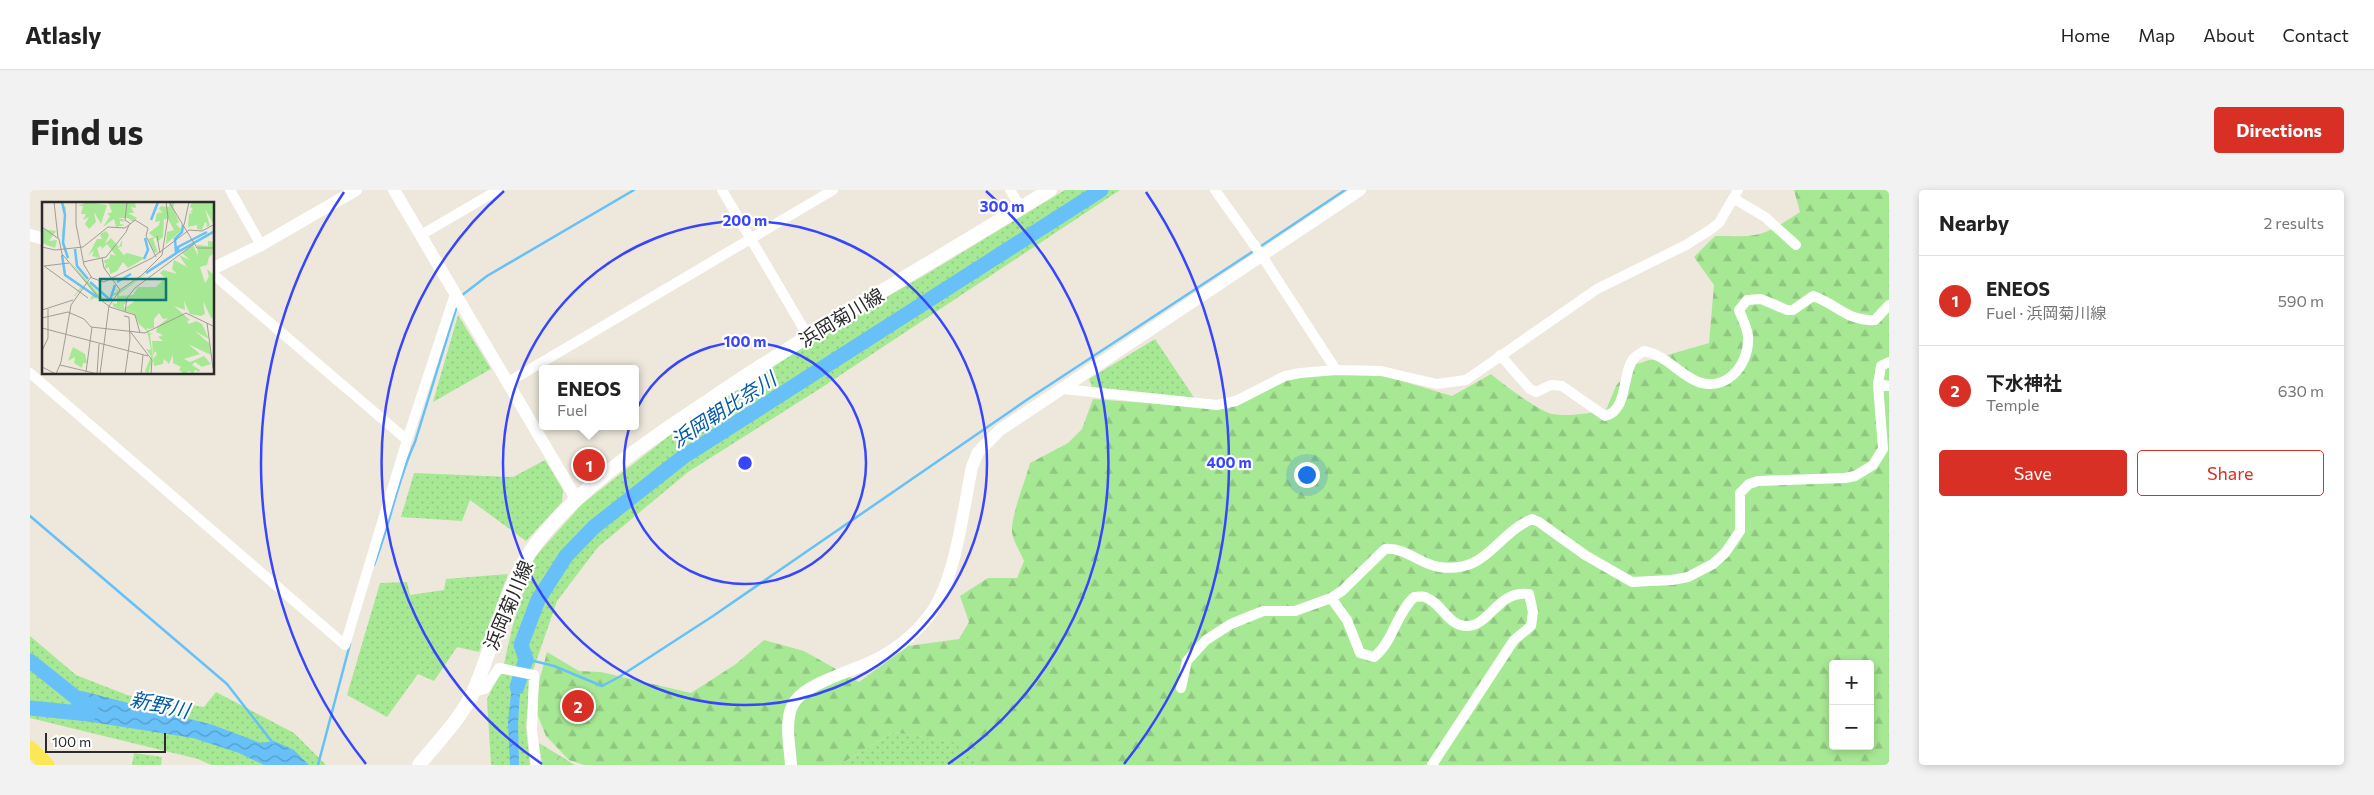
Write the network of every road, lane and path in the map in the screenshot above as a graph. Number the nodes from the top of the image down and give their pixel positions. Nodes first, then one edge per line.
1 (230, 190) edge
2 (356, 190) edge
3 (394, 190) edge
4 (498, 190) edge
5 (722, 190) edge
6 (832, 190) edge
7 (1010, 190) edge
8 (1050, 190) edge
9 (1215, 190) edge
10 (1360, 190) edge
11 (1735, 194) edge
12 (1021, 208) junction
13 (421, 235) junction
14 (750, 238) junction
15 (262, 245) junction
16 (1796, 245) dead end
17 (1262, 256) junction
18 (215, 268) edge
19 (215, 276) edge
20 (455, 294) junction
21 (1889, 305) edge
22 (808, 336) junction
23 (1500, 355) junction
24 (1889, 362) edge
25 (1336, 370) junction
26 (30, 373) edge
27 (507, 383) junction
28 (1878, 384) junction
29 (1889, 386) edge
30 (1063, 389) junction
31 (407, 440) junction
32 (577, 500) junction
33 (1331, 598) junction
34 (1182, 688) dead end
35 (473, 692) junction
36 (30, 748) edge
37 (47, 765) edge
38 (419, 765) edge
39 (536, 765) edge
40 (791, 765) edge
41 (1432, 765) edge

1 - 15 street
2 - 15 street
3 - 13 street
4 - 13 street
5 - 14 street
6 - 14 street
7 - 12 street
8 - 12 main road, 浜岡菊川線
9 - 17 street
10 - 17 street
11 - 16 street
11 - 23 street
12 - 22 main road, 浜岡菊川線
13 - 20 street
14 - 22 street
14 - 27 street
15 - 18 street
17 - 25 street
17 - 30 street
19 - 31 street
20 - 27 street
20 - 31 street
21 - 23 street
22 - 32 main road, 浜岡菊川線
23 - 25 street
24 - 28 street
25 - 30 street
26 - 31 street
27 - 32 street
28 - 29 street
28 - 33 street
30 - 40 street
32 - 35 main road, 浜岡菊川線
33 - 34 street
33 - 41 street
35 - 38 main road, 浜岡菊川線
35 - 39 street
36 - 37 main road

